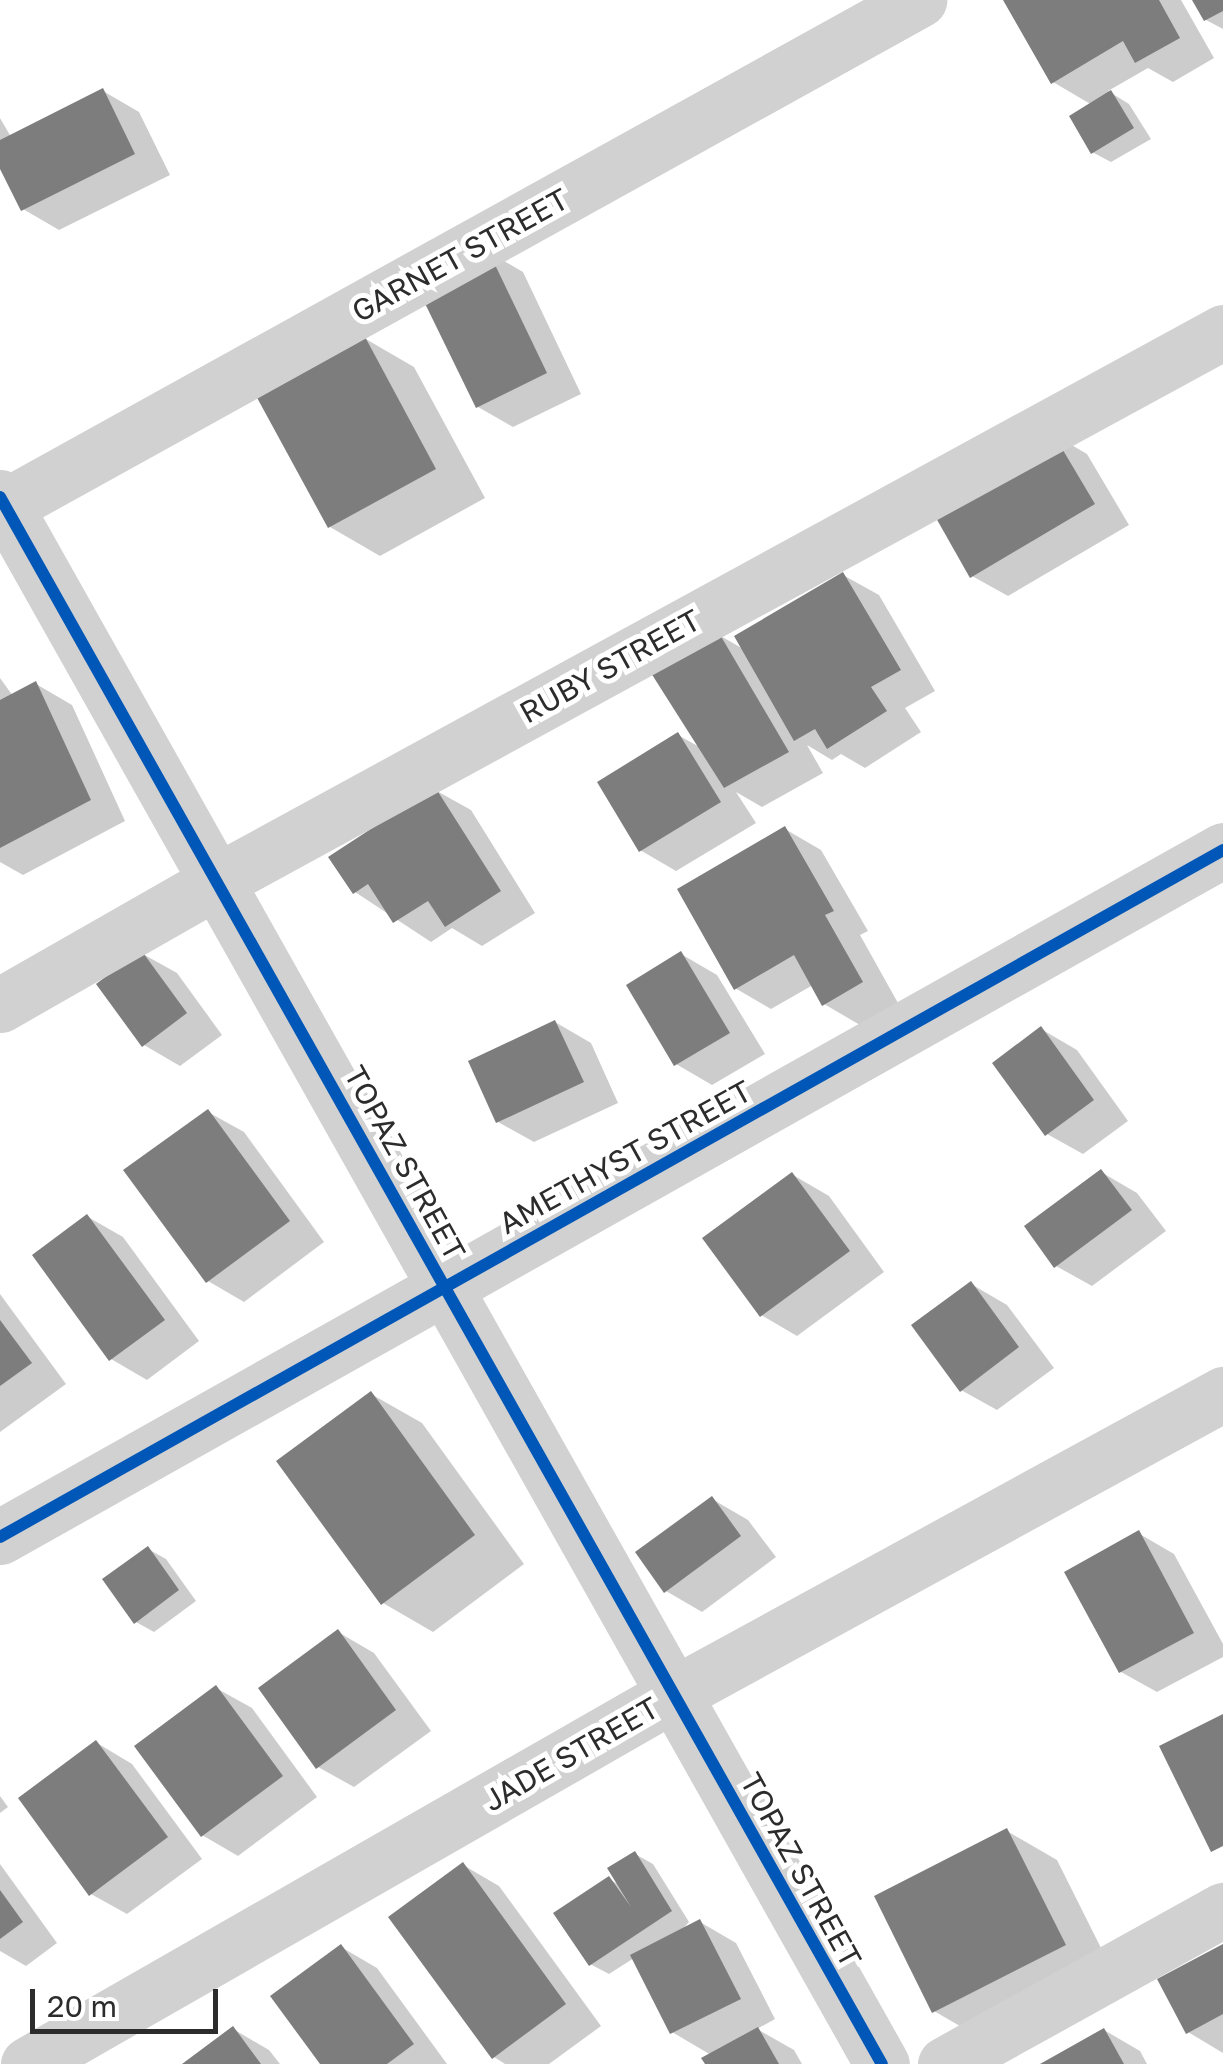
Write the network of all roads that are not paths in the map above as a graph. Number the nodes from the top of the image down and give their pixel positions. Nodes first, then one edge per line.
1 (920, 0) edge
2 (1223, 332) edge
3 (2, 504) edge
4 (1223, 850) edge
5 (217, 880) junction
6 (0, 1005) edge
7 (445, 1286) junction
8 (1223, 1394) edge
9 (0, 1537) edge
10 (674, 1694) junction
11 (1223, 1910) edge
12 (28, 2064) edge
13 (882, 2064) edge
14 (945, 2064) edge

1 - 3 street, GARNET STREET
2 - 5 street, RUBY STREET
3 - 5 street, TOPAZ STREET
4 - 7 street, AMETHYST STREET
5 - 6 street, RUBY STREET
5 - 7 street, TOPAZ STREET
7 - 9 street, AMETHYST STREET
7 - 10 street, TOPAZ STREET
8 - 10 street, JADE STREET
10 - 12 street, JADE STREET
10 - 13 street, TOPAZ STREET
11 - 14 street

